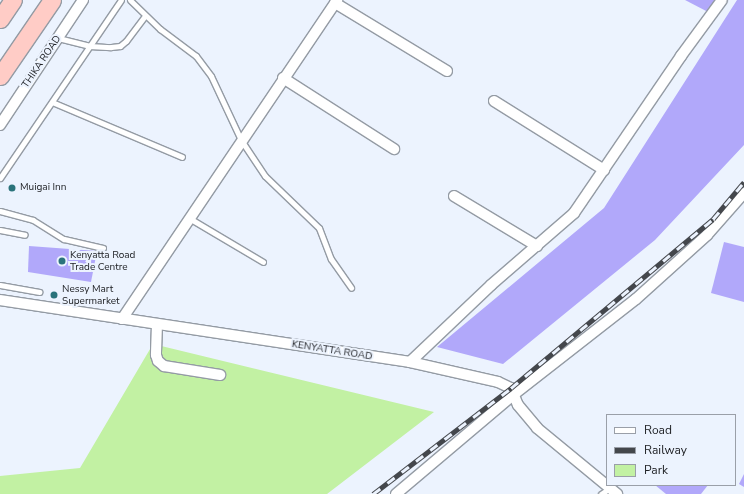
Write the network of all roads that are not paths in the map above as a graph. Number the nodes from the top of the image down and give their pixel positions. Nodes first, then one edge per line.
1 (13, 0) edge
2 (52, 0) edge
3 (83, 0) edge
4 (121, 0) edge
5 (130, 0) edge
6 (722, 0) edge
7 (336, 1) edge
8 (145, 16) junction
9 (0, 19) edge
10 (58, 38) junction
11 (90, 46) junction
12 (446, 71) dead end
13 (0, 76) edge
14 (283, 78) junction
15 (494, 101) dead end
16 (52, 102) junction
17 (0, 125) edge
18 (242, 140) junction
19 (394, 150) dead end
20 (182, 157) dead end
21 (604, 170) junction
22 (0, 178) edge
23 (744, 193) edge
24 (454, 196) dead end
25 (0, 211) edge
26 (189, 218) junction
27 (0, 230) edge
28 (25, 235) dead end
29 (537, 246) junction
30 (103, 248) dead end
31 (263, 262) dead end
32 (0, 285) edge
33 (351, 288) dead end
34 (39, 292) dead end
35 (0, 300) edge
36 (122, 319) junction
37 (157, 324) junction
38 (410, 362) junction
39 (220, 375) dead end
40 (513, 395) junction
41 (606, 483) edge
42 (610, 486) edge
43 (396, 494) edge
44 (601, 494) edge

1 - 9 highway
2 - 13 highway
3 - 10 street, THIKA ROAD
4 - 11 lane
5 - 8 lane
6 - 21 street
7 - 12 street
7 - 14 street
8 - 11 lane
8 - 18 lane
10 - 11 lane
10 - 17 street, THIKA ROAD
11 - 16 lane
14 - 18 street
14 - 19 street
15 - 21 street
16 - 20 lane
16 - 22 lane
18 - 26 street
18 - 33 lane
21 - 29 street
23 - 40 street
24 - 29 street
25 - 30 lane
26 - 31 lane
26 - 36 street
27 - 28 lane
29 - 38 street
32 - 34 lane
35 - 36 street, KENYATTA ROAD
36 - 37 street, KENYATTA ROAD
37 - 38 street, KENYATTA ROAD
37 - 39 street
38 - 40 street, KENYATTA ROAD
40 - 41 street, KENYATTA ROAD
40 - 43 street
42 - 44 lane

